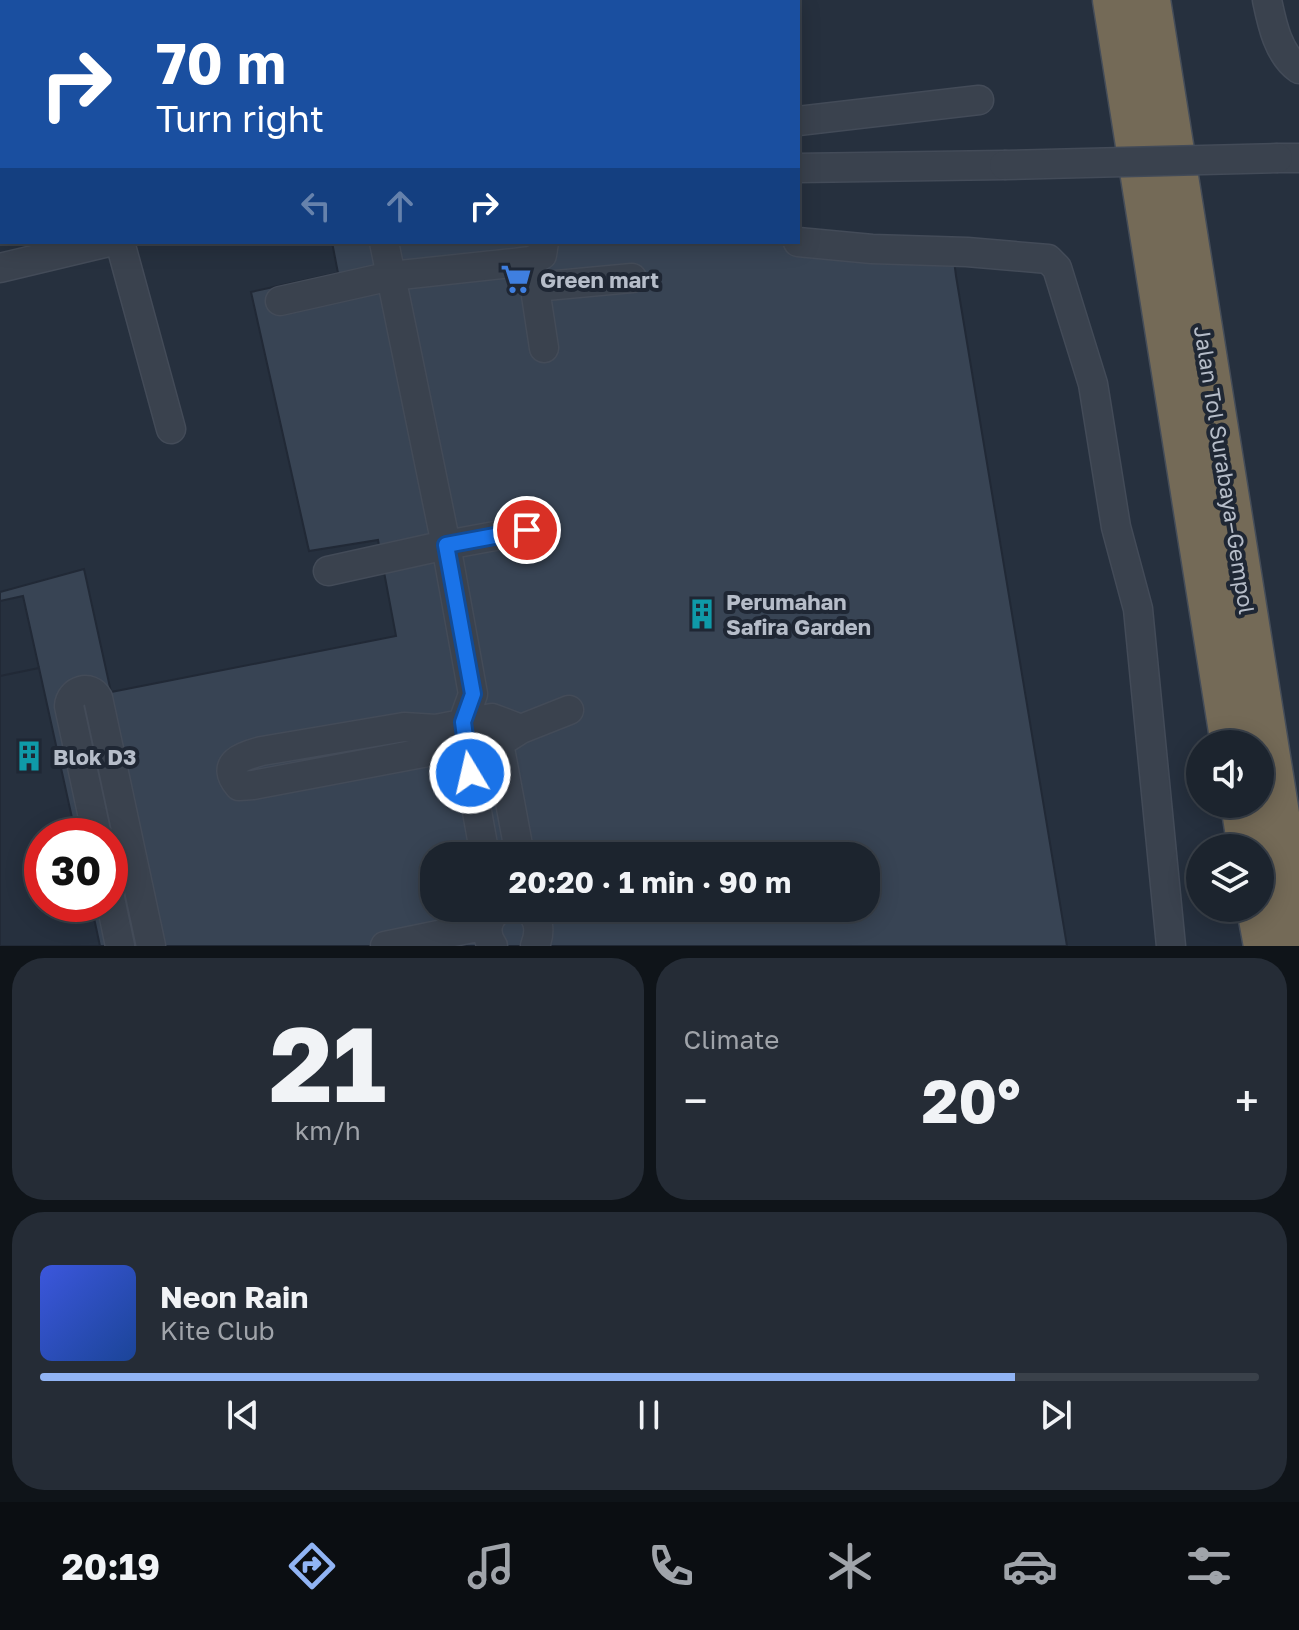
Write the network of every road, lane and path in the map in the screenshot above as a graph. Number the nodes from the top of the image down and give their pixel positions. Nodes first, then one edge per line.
1 (1113, 0) edge
2 (1150, 0) edge
3 (1267, 0) edge
4 (1299, 69) edge
5 (979, 100) dead end
6 (800, 121) edge
7 (1289, 158) edge
8 (800, 168) edge
9 (800, 242) edge
10 (101, 244) edge
11 (121, 244) edge
12 (384, 244) edge
13 (536, 263) edge
14 (0, 268) edge
15 (391, 276) junction
16 (632, 278) dead end
17 (280, 301) dead end
18 (544, 348) dead end
19 (171, 429) dead end
20 (527, 530) dead end
21 (446, 545) junction
22 (328, 571) dead end
23 (473, 694) junction
24 (569, 710) dead end
25 (504, 730) junction
26 (1229, 730) edge
27 (464, 734) junction
28 (93, 818) edge
29 (124, 818) edge
30 (128, 838) edge
31 (483, 842) edge
32 (518, 842) edge
33 (115, 922) edge
34 (486, 922) edge
35 (536, 922) edge
36 (1260, 922) edge
37 (1299, 940) edge
38 (120, 946) edge
39 (151, 946) edge
40 (385, 946) edge
41 (535, 946) edge
42 (1171, 946) edge
43 (1264, 946) edge

1 - 26 highway, Jalan Tol Surabaya–Gempol
2 - 37 highway, Jalan Tol Surabaya–Gempol
3 - 4 street
5 - 6 street
7 - 8 street, bridge
9 - 42 street
10 - 14 street
11 - 19 street
12 - 15 street
13 - 15 street
13 - 16 street
13 - 18 street
15 - 17 street
15 - 21 street
20 - 21 street
21 - 22 street
21 - 23 street
23 - 25 street
23 - 27 street
24 - 25 street
25 - 27 street
25 - 32 street
27 - 27 street
27 - 31 street
28 - 29 street
30 - 39 street
33 - 38 street
34 - 40 street
35 - 41 street
36 - 43 highway

